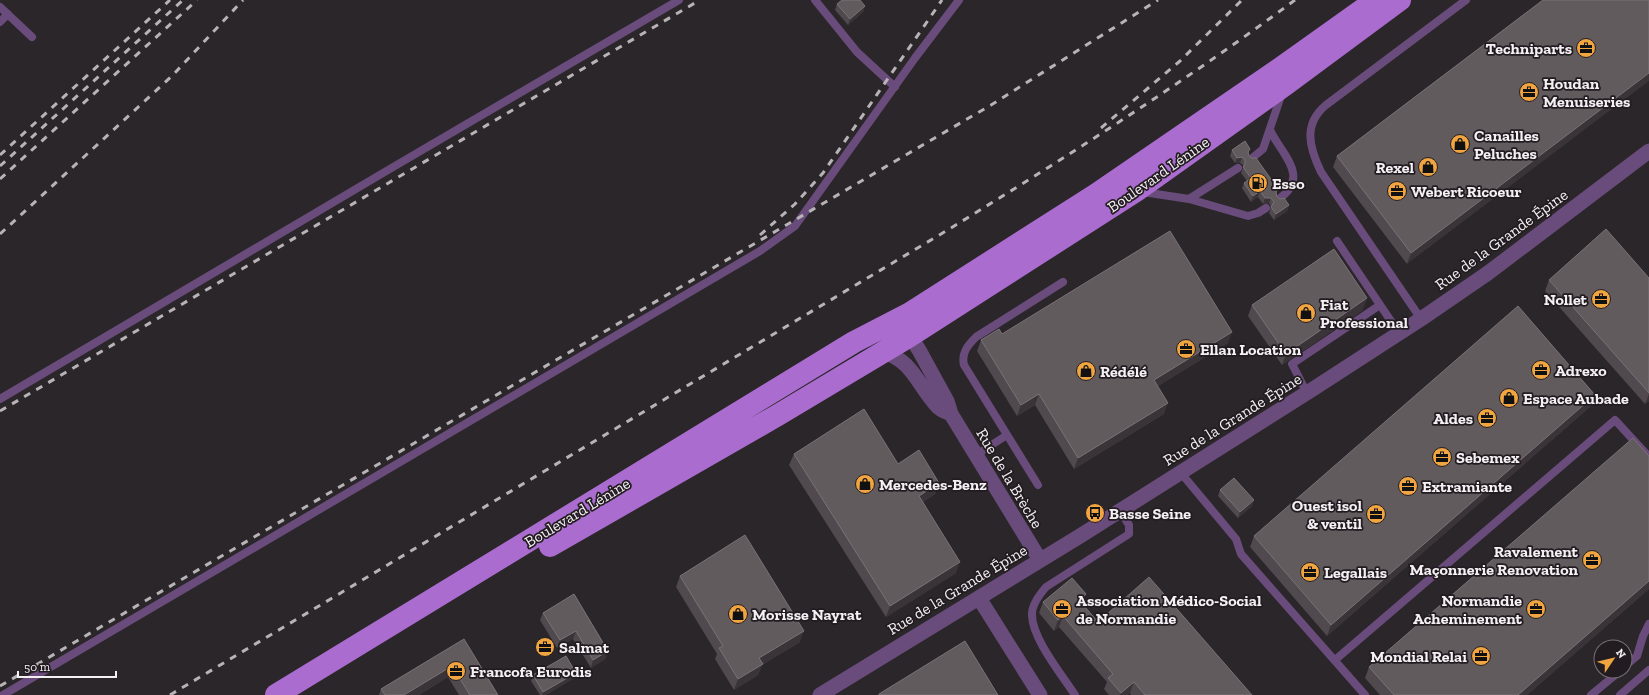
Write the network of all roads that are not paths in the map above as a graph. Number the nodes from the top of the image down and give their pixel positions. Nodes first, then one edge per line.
1 (679, 0) edge
2 (815, 0) edge
3 (959, 0) edge
4 (1376, 0) edge
5 (1400, 0) edge
6 (1466, 0) edge
7 (0, 7) edge
8 (8, 14) junction
9 (0, 22) edge
10 (32, 38) dead end
11 (1285, 85) junction
12 (895, 87) junction
13 (1270, 130) junction
14 (1649, 151) edge
15 (1251, 159) edge
16 (1238, 168) dead end
17 (1136, 190) junction
18 (1188, 199) junction
19 (1279, 199) edge
20 (1266, 208) dead end
21 (1337, 241) dead end
22 (1063, 282) dead end
23 (1380, 305) junction
24 (1420, 319) junction
25 (1399, 333) junction
26 (897, 337) junction
27 (1307, 393) junction
28 (0, 399) edge
29 (950, 414) junction
30 (1007, 435) junction
31 (976, 455) junction
32 (1649, 457) edge
33 (1181, 473) junction
34 (1038, 485) dead end
35 (1120, 511) junction
36 (1040, 560) junction
37 (979, 598) junction
38 (1649, 624) edge
39 (1633, 659) edge
40 (1334, 660) junction
41 (1649, 670) edge
42 (1611, 679) edge
43 (3, 695) edge
44 (276, 695) edge
45 (304, 695) edge
46 (820, 695) edge
47 (1040, 695) edge
48 (1075, 695) edge
49 (1365, 695) edge
50 (1592, 695) edge
51 (1620, 695) edge

1 - 28 lane
2 - 12 lane
3 - 12 lane
4 - 26 main road, Boulevard Lénine
5 - 11 main road, Boulevard Lénine
6 - 24 lane
7 - 8 lane
8 - 9 lane
8 - 10 lane
11 - 13 lane
11 - 17 main road, Boulevard Lénine
12 - 43 lane
13 - 15 lane
13 - 19 lane
14 - 24 street, Rue de la Grande Épine
16 - 18 lane
17 - 18 lane
17 - 26 main road, Boulevard Lénine
18 - 20 lane
21 - 23 lane
22 - 30 lane
23 - 25 lane
23 - 27 lane
24 - 25 street, Rue de la Grande Épine
25 - 27 street, Rue de la Grande Épine
26 - 29 street, Rue de la Brèche
26 - 29 street, Rue de la Brèche
26 - 44 main road, Boulevard Lénine
26 - 45 main road, Boulevard Lénine
27 - 33 street, Rue de la Grande Épine
29 - 31 street, Rue de la Brèche
30 - 31 lane
30 - 34 lane
31 - 36 street, Rue de la Brèche
32 - 40 lane
33 - 35 street, Rue de la Grande Épine
33 - 40 lane
35 - 36 street, Rue de la Grande Épine
35 - 48 lane
36 - 37 street, Rue de la Grande Épine
37 - 46 street, Rue de la Grande Épine
37 - 47 street
38 - 39 lane
40 - 49 lane
41 - 51 lane
42 - 50 lane

